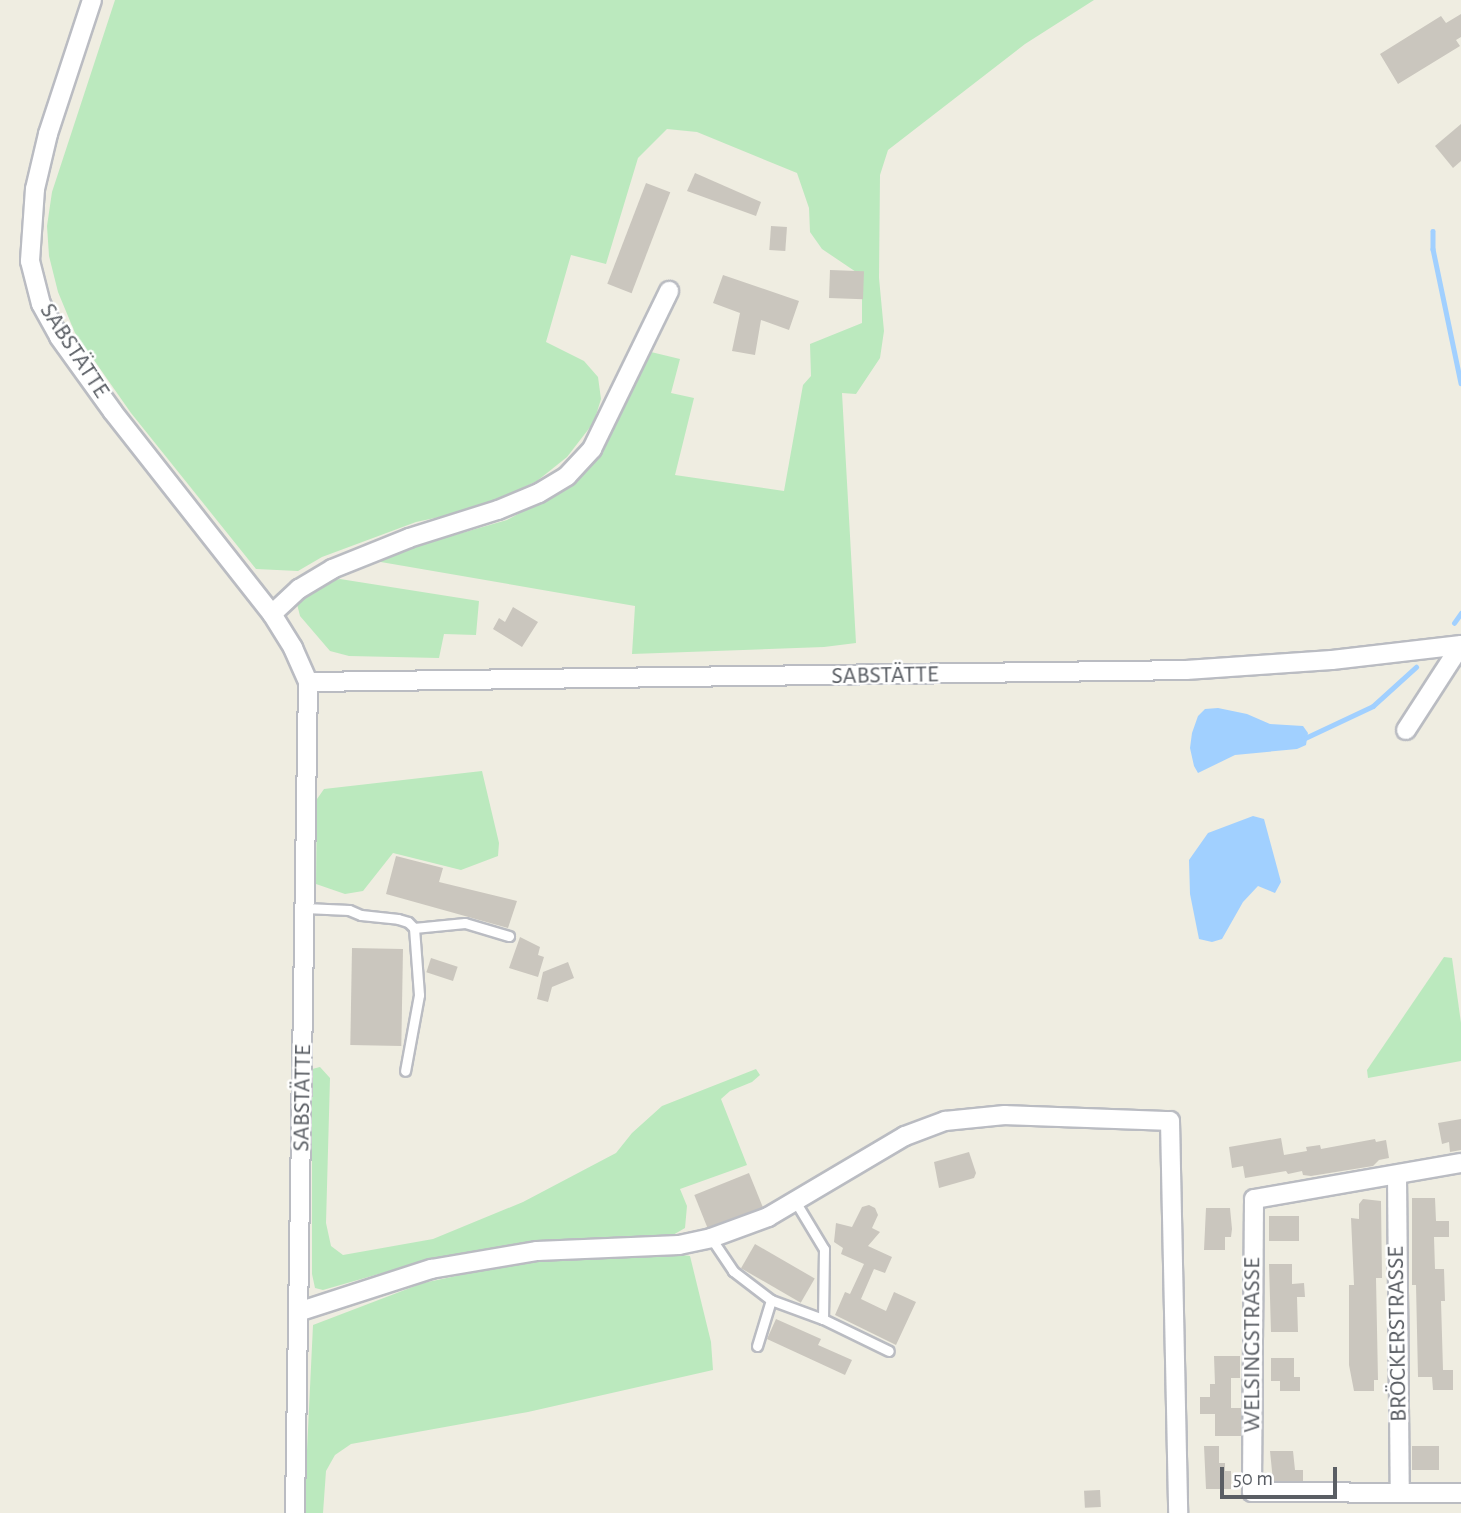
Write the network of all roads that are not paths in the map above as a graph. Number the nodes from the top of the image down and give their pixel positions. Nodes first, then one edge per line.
1 (88, 1) edge
2 (669, 292) dead end
3 (272, 614) junction
4 (1461, 645) edge
5 (308, 682) junction
6 (1406, 730) dead end
7 (305, 908) junction
8 (414, 928) junction
9 (509, 936) dead end
10 (405, 1071) dead end
11 (1461, 1163) edge
12 (1396, 1175) junction
13 (794, 1201) junction
14 (711, 1238) junction
15 (771, 1300) junction
16 (301, 1311) junction
17 (824, 1319) junction
18 (757, 1346) dead end
19 (889, 1351) dead end
20 (1400, 1493) junction
21 (1461, 1493) edge
22 (295, 1513) edge
23 (1178, 1513) edge

1 - 3 street, SABSTÄTTE
2 - 3 street
3 - 5 street, SABSTÄTTE
4 - 5 street, SABSTÄTTE
4 - 6 street
5 - 7 street, SABSTÄTTE
7 - 8 lane
7 - 16 street, SABSTÄTTE
8 - 9 lane
8 - 10 lane
11 - 12 street, WELSINGSTRASSE
12 - 20 street, BRÖCKERSTRASSE
12 - 20 street, WELSINGSTRASSE
13 - 14 street
13 - 17 lane
13 - 23 street
14 - 15 lane
14 - 16 street
15 - 17 lane
15 - 18 lane
16 - 22 street, SABSTÄTTE
17 - 19 lane
20 - 21 street, WELSINGSTRASSE

